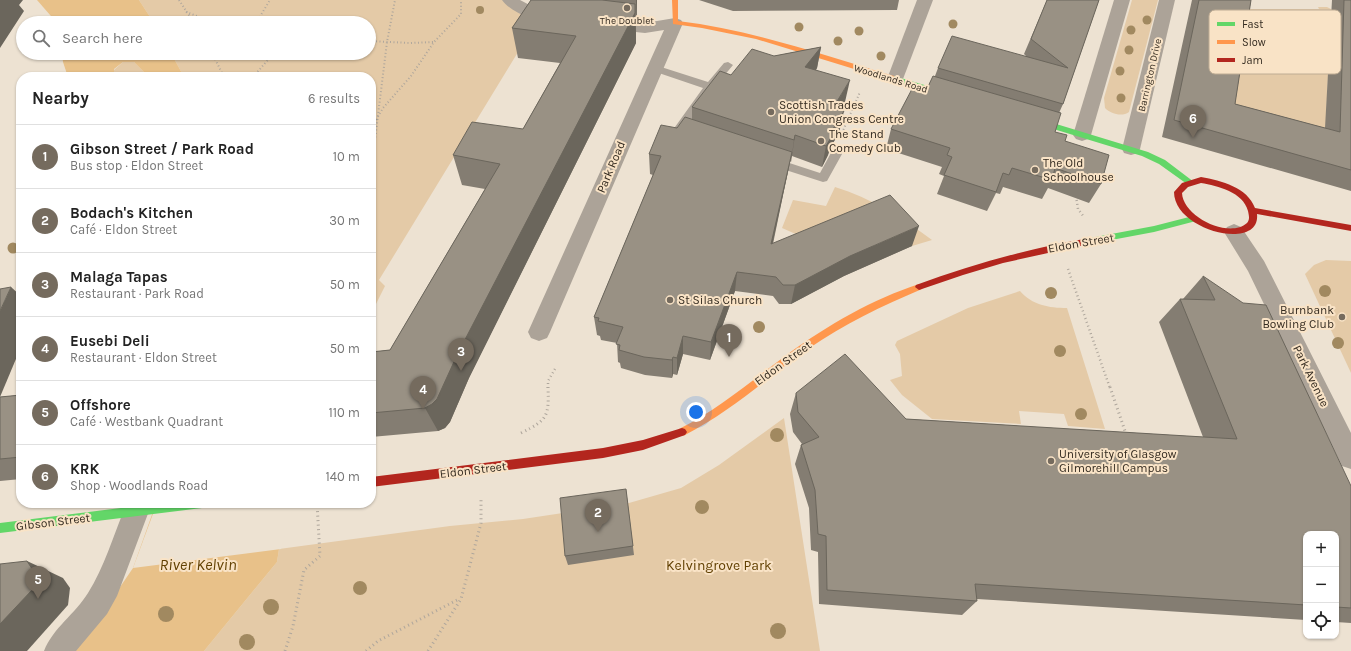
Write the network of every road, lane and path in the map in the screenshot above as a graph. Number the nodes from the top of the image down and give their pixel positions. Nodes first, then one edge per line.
1 (179, 0) edge
2 (270, 0) edge
3 (395, 0) edge
4 (461, 0) edge
5 (510, 0) edge
6 (675, 0) edge
7 (925, 0) edge
8 (1122, 0) edge
9 (1167, 0) edge
10 (186, 12) junction
11 (189, 16) edge
12 (197, 16) edge
13 (260, 16) edge
14 (565, 20) edge
15 (594, 23) edge
16 (675, 23) junction
17 (376, 41) edge
18 (387, 42) junction
19 (434, 42) junction
20 (216, 60) edge
21 (268, 60) edge
22 (728, 65) dead end
23 (654, 68) junction
24 (222, 72) edge
25 (257, 72) edge
26 (895, 79) junction
27 (710, 86) junction
28 (861, 89) dead end
29 (962, 99) edge
30 (379, 116) junction
31 (1021, 117) edge
32 (376, 121) edge
33 (843, 132) edge
34 (695, 135) edge
35 (1082, 135) junction
36 (376, 137) edge
37 (1131, 149) junction
38 (836, 154) dead end
39 (762, 158) edge
40 (1190, 182) junction
41 (1075, 189) edge
42 (1254, 211) junction
43 (1193, 219) junction
44 (1351, 228) edge
45 (1234, 232) junction
46 (1099, 239) junction
47 (1060, 246) junction
48 (540, 332) dead end
49 (555, 369) dead end
50 (514, 434) dead end
51 (1126, 435) edge
52 (1351, 458) edge
53 (482, 469) junction
54 (376, 481) edge
55 (161, 508) edge
56 (317, 508) edge
57 (145, 510) junction
58 (0, 528) edge
59 (461, 599) junction
60 (58, 651) edge
61 (285, 651) edge
62 (366, 651) edge
63 (428, 651) edge

1 - 10 path
2 - 13 path
3 - 18 path
4 - 19 path
5 - 14 street
6 - 16 street, Park Road
7 - 26 street
8 - 35 street
9 - 37 street, Barrington Drive
10 - 11 path
10 - 12 path
15 - 16 street
16 - 23 street, Park Road
16 - 26 street, Woodlands Road
17 - 18 path
18 - 19 path
18 - 30 path
19 - 30 path
20 - 24 path
21 - 25 path
22 - 27 lane
23 - 27 lane
23 - 48 street, Park Road
26 - 29 street, Woodlands Road
27 - 34 lane
28 - 33 path
30 - 32 path
30 - 36 path
31 - 35 street
35 - 37 street
37 - 40 street
38 - 39 lane
40 - 42 street
40 - 43 street
41 - 46 path
42 - 44 street
42 - 45 street
43 - 45 street
43 - 46 street, Eldon Street
45 - 52 street, Park Avenue
46 - 47 street, Eldon Street
47 - 51 path
47 - 53 street, Eldon Street
49 - 50 path
53 - 54 street, Eldon Street
53 - 59 path
55 - 57 street
56 - 61 path
57 - 58 street, Gibson Street
57 - 60 street
59 - 62 path
59 - 63 path

